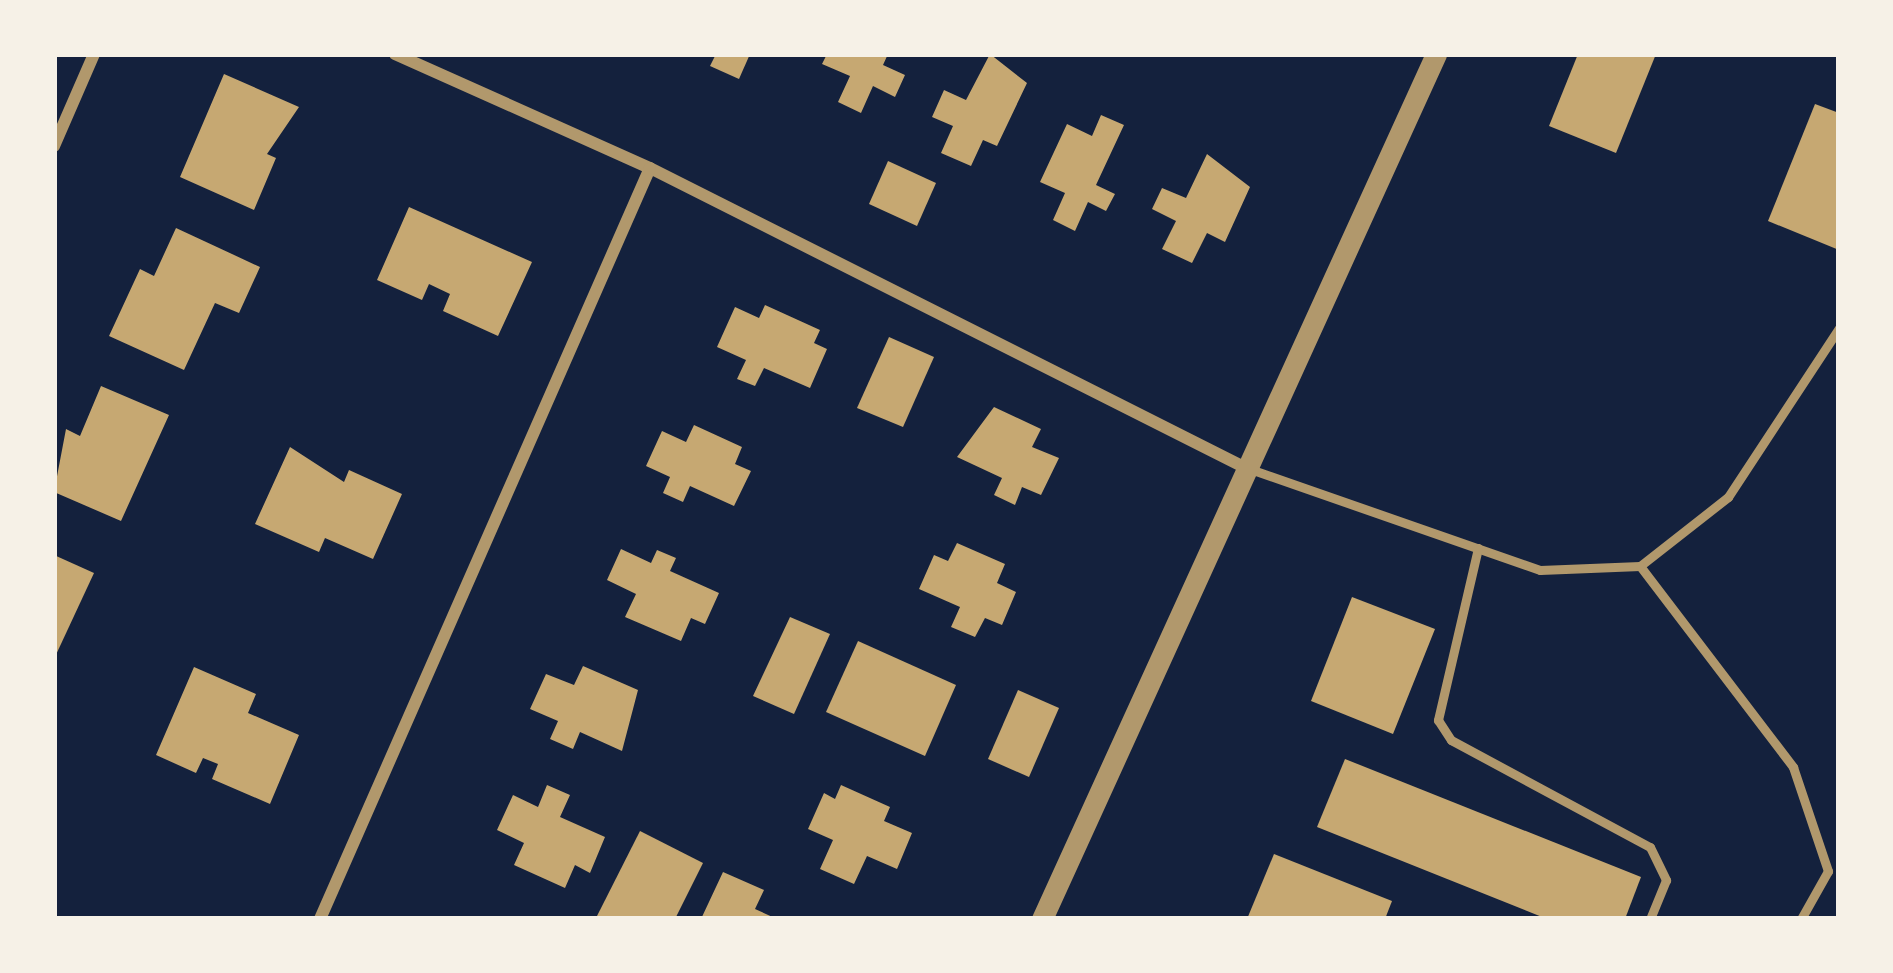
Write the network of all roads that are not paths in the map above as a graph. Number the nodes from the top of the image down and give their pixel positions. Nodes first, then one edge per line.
1 (94, 54) edge
2 (395, 54) edge
3 (1436, 54) edge
4 (54, 146) edge
5 (650, 168) junction
6 (1839, 328) edge
7 (1249, 469) junction
8 (1478, 548) junction
9 (1640, 566) junction
10 (320, 919) edge
11 (1042, 919) edge
12 (1650, 919) edge
13 (1801, 919) edge

1 - 4 street
2 - 5 street
3 - 7 street
5 - 7 street
5 - 10 street
6 - 9 lane
7 - 8 lane
7 - 11 street
8 - 9 lane
8 - 12 lane
9 - 13 lane

